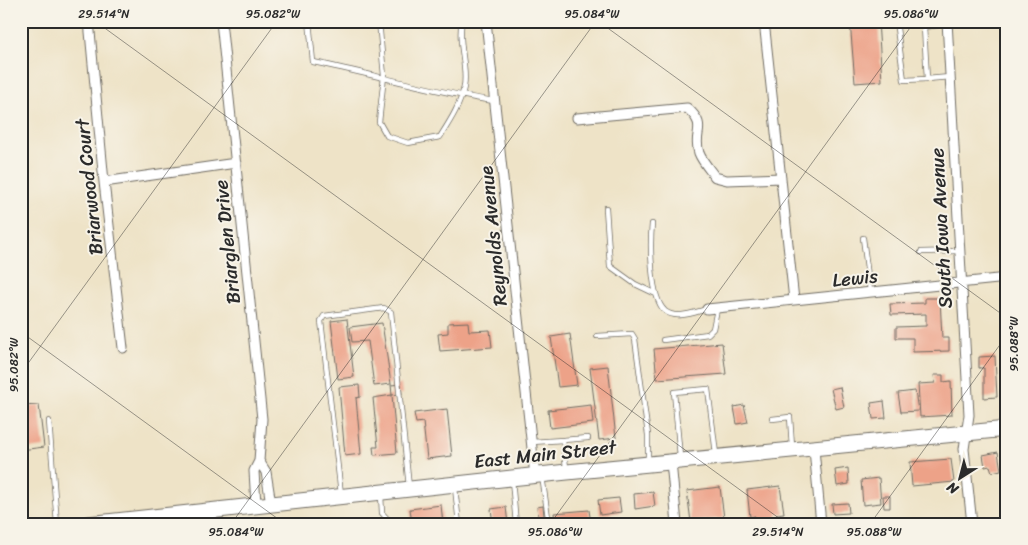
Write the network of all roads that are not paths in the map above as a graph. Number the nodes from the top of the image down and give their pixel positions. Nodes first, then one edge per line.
1 (89, 21) edge
2 (221, 21) edge
3 (309, 21) edge
4 (379, 21) edge
5 (462, 21) edge
6 (486, 21) edge
7 (764, 21) edge
8 (896, 21) edge
9 (923, 21) edge
10 (947, 23) edge
11 (924, 27) junction
12 (384, 76) junction
13 (950, 77) junction
14 (927, 79) junction
15 (461, 96) junction
16 (494, 101) junction
17 (577, 118) dead end
18 (236, 163) junction
19 (781, 178) junction
20 (104, 182) junction
21 (606, 208) dead end
22 (652, 224) dead end
23 (863, 238) dead end
24 (959, 251) junction
25 (920, 252) dead end
26 (1007, 278) edge
27 (960, 283) junction
28 (870, 293) junction
29 (656, 294) junction
30 (794, 300) junction
31 (707, 308) joint
32 (717, 308) junction
33 (598, 336) dead end
34 (663, 340) dead end
35 (123, 348) dead end
36 (772, 420) dead end
37 (49, 421) dead end
38 (1007, 429) edge
39 (966, 433) junction
40 (588, 438) dead end
41 (563, 440) junction
42 (533, 445) junction
43 (814, 448) junction
44 (792, 450) junction
45 (716, 457) junction
46 (259, 460) junction
47 (676, 461) junction
48 (648, 464) junction
49 (567, 472) junction
50 (538, 475) junction
51 (512, 478) junction
52 (454, 484) junction
53 (409, 488) junction
54 (380, 492) junction
55 (341, 496) junction
56 (264, 505) junction
57 (57, 524) edge
58 (88, 524) edge
59 (392, 524) edge
60 (459, 524) edge
61 (516, 524) edge
62 (549, 524) edge
63 (677, 524) edge
64 (821, 524) edge
65 (972, 524) edge

1 - 20 street, Briarwood Court
2 - 18 street, Briarglen Drive
3 - 12 lane
4 - 12 lane
5 - 15 lane
6 - 16 street, Reynolds Avenue
7 - 19 street
8 - 14 lane
9 - 11 lane
10 - 11 lane
10 - 13 street, South Iowa Avenue
11 - 14 lane
12 - 15 lane
12 - 15 lane
13 - 14 lane
13 - 24 street, South Iowa Avenue
15 - 16 lane
16 - 42 street, Reynolds Avenue
17 - 19 street
18 - 20 street
18 - 46 street, Briarglen Drive
19 - 30 street
20 - 35 street, Briarwood Court
21 - 29 lane
22 - 29 lane
23 - 28 lane
24 - 25 lane
24 - 27 street, South Iowa Avenue
26 - 27 street, Lewis
27 - 28 street, Lewis
27 - 39 street, South Iowa Avenue
28 - 30 street, Lewis
29 - 31 lane
30 - 32 street, Lewis
31 - 32 street, Lewis
32 - 34 lane
33 - 48 lane
36 - 44 lane
37 - 57 lane
38 - 39 main road, East Main Street
39 - 43 main road, East Main Street
39 - 65 street, South Iowa Avenue
40 - 41 lane
41 - 42 lane
41 - 49 lane
42 - 50 street, Reynolds Avenue
43 - 44 main road, East Main Street
43 - 64 street
44 - 45 main road, East Main Street
45 - 47 main road, East Main Street
45 - 47 lane
46 - 56 street, Briarglen Drive
46 - 56 street, Briarglen Drive
47 - 48 main road, East Main Street
47 - 63 street
48 - 49 main road, East Main Street
49 - 50 main road, East Main Street
50 - 51 main road, East Main Street
50 - 62 lane
51 - 52 main road, East Main Street
51 - 61 lane
52 - 53 main road, East Main Street
52 - 60 lane
53 - 54 main road, East Main Street
53 - 55 lane
54 - 55 main road, East Main Street
54 - 59 lane
55 - 56 main road, East Main Street
56 - 58 main road, East Main Street

